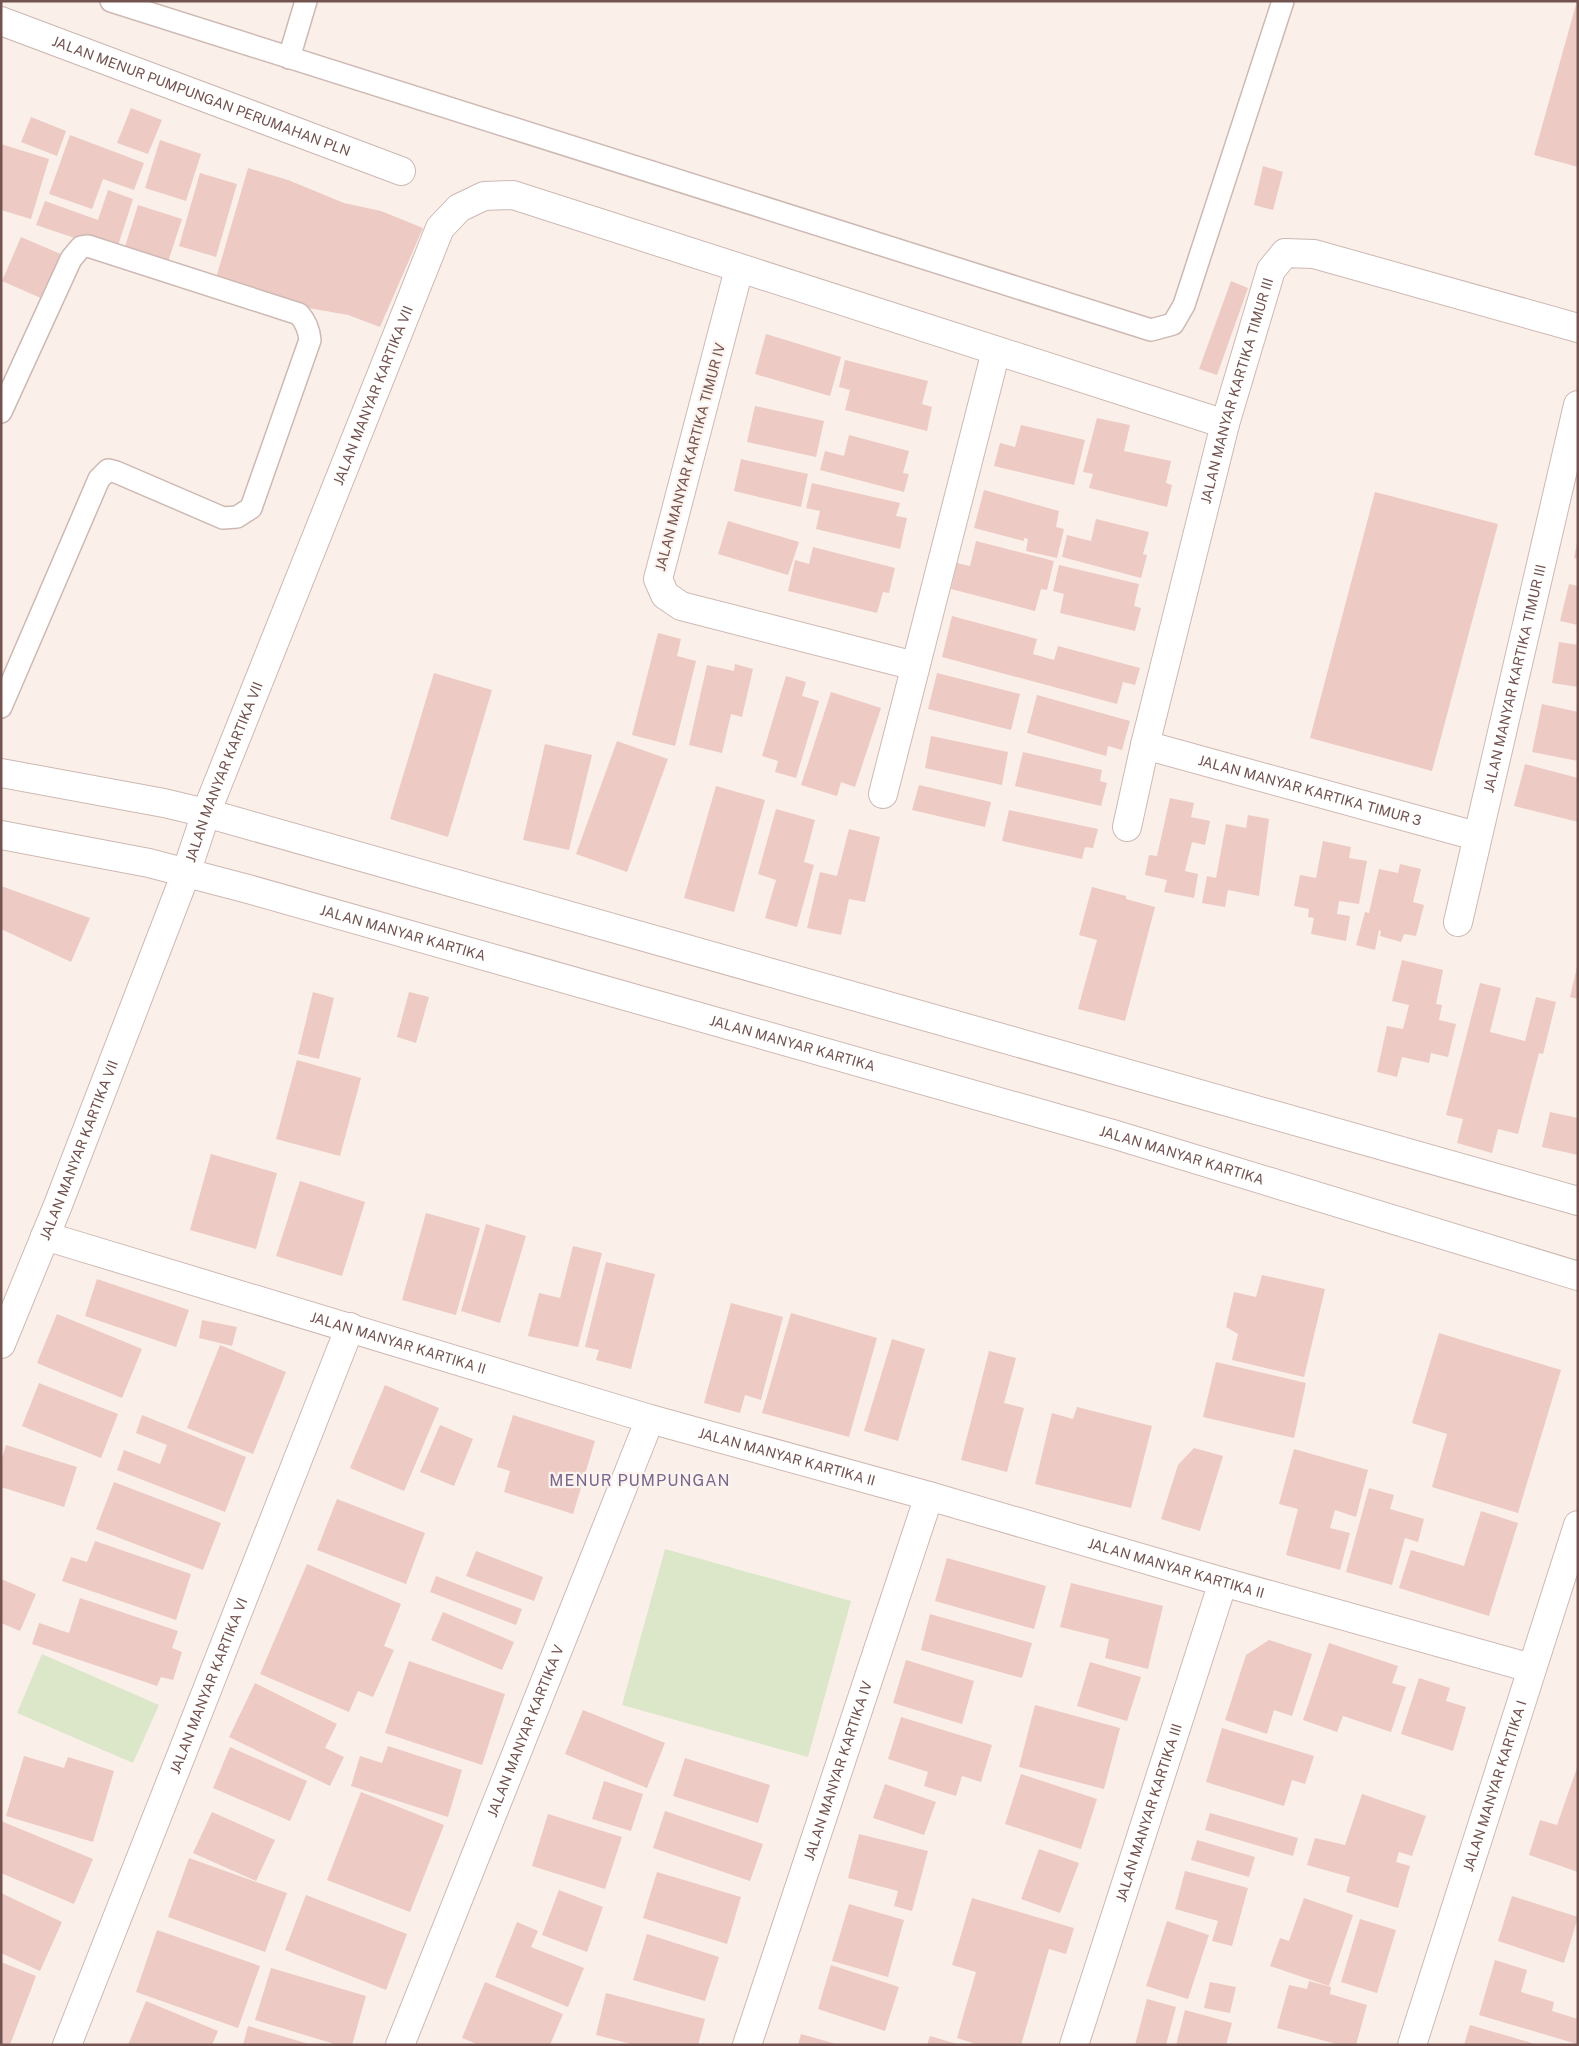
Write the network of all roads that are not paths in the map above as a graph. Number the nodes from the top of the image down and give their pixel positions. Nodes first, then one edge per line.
1 (110, 1) edge
2 (306, 1) edge
3 (1282, 1) edge
4 (1, 22) edge
5 (289, 58) junction
6 (401, 171) dead end
7 (740, 269) junction
8 (1578, 328) edge
9 (996, 351) junction
10 (1578, 405) edge
11 (1, 412) edge
12 (1225, 424) junction
13 (915, 666) junction
14 (1, 708) edge
15 (1145, 745) junction
16 (1, 773) edge
17 (883, 794) dead end
18 (206, 813) junction
19 (1127, 827) dead end
20 (1, 835) edge
21 (1476, 836) junction
22 (186, 873) junction
23 (1458, 922) dead end
24 (1578, 1201) edge
25 (45, 1236) junction
26 (1578, 1276) edge
27 (350, 1327) junction
28 (1, 1344) edge
29 (650, 1419) junction
30 (929, 1496) junction
31 (1578, 1525) edge
32 (1223, 1582) junction
33 (1531, 1668) junction
34 (67, 2045) edge
35 (400, 2045) edge
36 (747, 2045) edge
37 (1074, 2045) edge
38 (1412, 2045) edge

1 - 5 lane
2 - 5 lane
3 - 5 lane
4 - 6 street, JALAN MENUR PUMPUNGAN PERUMAHAN PLN
7 - 9 street
7 - 13 street, JALAN MANYAR KARTIKA TIMUR IV
7 - 18 street, JALAN MANYAR KARTIKA VII
8 - 12 street, JALAN MANYAR KARTIKA TIMUR III
9 - 12 street
9 - 13 street
10 - 21 street, JALAN MANYAR KARTIKA TIMUR III
11 - 14 lane
12 - 15 street, JALAN MANYAR KARTIKA TIMUR III
13 - 17 street
15 - 19 street, JALAN MANYAR KARTIKA TIMUR III
15 - 21 street, JALAN MANYAR KARTIKA TIMUR 3
16 - 18 street
18 - 22 street, JALAN MANYAR KARTIKA VII
18 - 24 street
20 - 22 street, JALAN MANYAR KARTIKA
21 - 23 street, JALAN MANYAR KARTIKA TIMUR III
22 - 25 street, JALAN MANYAR KARTIKA VII
22 - 26 street, JALAN MANYAR KARTIKA
25 - 27 street, JALAN MANYAR KARTIKA II
25 - 28 street, JALAN MANYAR KARTIKA VII
27 - 29 street, JALAN MANYAR KARTIKA II
27 - 34 street, JALAN MANYAR KARTIKA VI
29 - 30 street, JALAN MANYAR KARTIKA II
29 - 35 street, JALAN MANYAR KARTIKA V
30 - 32 street, JALAN MANYAR KARTIKA II
30 - 36 street, JALAN MANYAR KARTIKA IV
31 - 33 street, JALAN MANYAR KARTIKA I
32 - 33 street, JALAN MANYAR KARTIKA II
32 - 37 street, JALAN MANYAR KARTIKA III
33 - 38 street, JALAN MANYAR KARTIKA I

